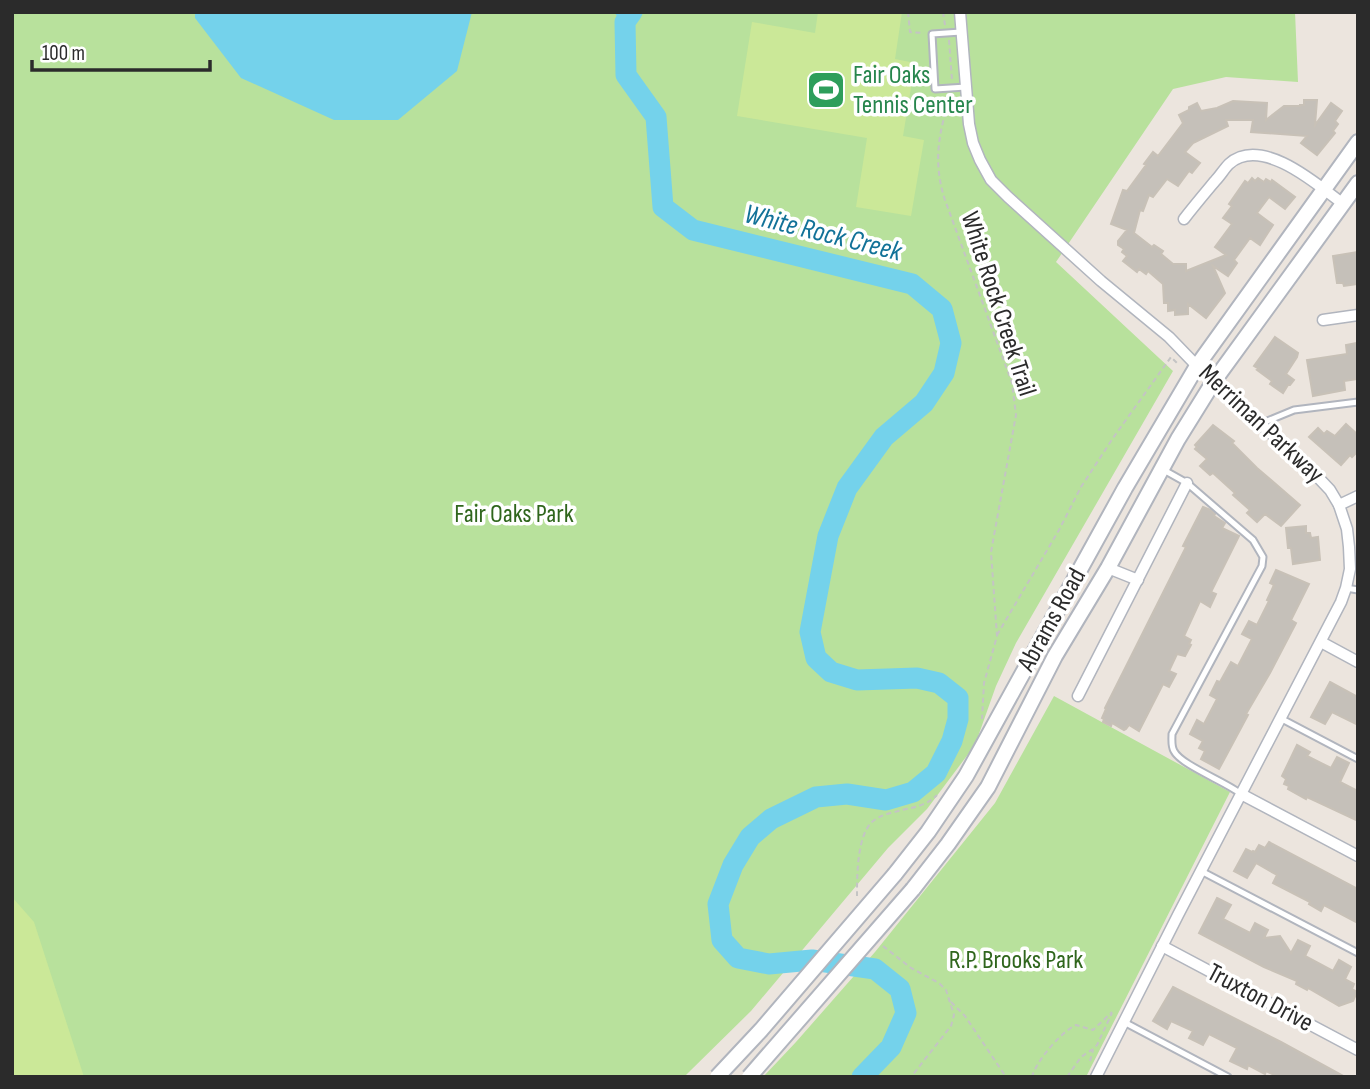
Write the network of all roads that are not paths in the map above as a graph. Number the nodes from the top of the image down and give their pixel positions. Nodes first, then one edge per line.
1 (960, 12) edge
2 (961, 32) junction
3 (966, 87) junction
4 (1358, 142) edge
5 (1358, 183) edge
6 (1324, 190) junction
7 (1343, 204) junction
8 (1184, 219) dead end
9 (1358, 315) edge
10 (1323, 320) dead end
11 (1197, 366) junction
12 (1214, 381) junction
13 (1358, 402) edge
14 (1259, 424) junction
15 (1162, 469) junction
16 (1187, 483) junction
17 (1358, 496) edge
18 (1339, 505) junction
19 (1086, 557) junction
20 (1108, 568) junction
21 (1138, 580) junction
22 (1346, 588) junction
23 (1358, 590) edge
24 (1321, 642) junction
25 (1358, 662) edge
26 (1078, 696) dead end
27 (1280, 718) junction
28 (1358, 759) edge
29 (1241, 794) junction
30 (1358, 856) edge
31 (1201, 871) junction
32 (1162, 946) junction
33 (1358, 953) edge
34 (1124, 1023) junction
35 (1358, 1050) edge
36 (717, 1077) edge
37 (749, 1077) edge
38 (1096, 1077) edge
39 (1228, 1077) edge

1 - 2 street, Merriman Parkway
2 - 3 street, Merriman Parkway
2 - 3 lane
3 - 11 street, Merriman Parkway
4 - 6 main road, Abrams Road
5 - 7 main road, Abrams Road
6 - 7 street
6 - 8 street
6 - 11 main road, Abrams Road
7 - 12 main road, Abrams Road
9 - 10 street
11 - 12 street, Merriman Parkway
11 - 19 main road, Abrams Road
12 - 14 street, Merriman Parkway
12 - 15 main road, Abrams Road
13 - 14 lane
14 - 18 street, Merriman Parkway
15 - 16 lane
15 - 20 main road, Abrams Road
16 - 21 street
16 - 29 lane
17 - 18 street
18 - 22 street, Merriman Parkway
19 - 20 main road
19 - 36 main road, Abrams Road, bridge
20 - 21 street
20 - 37 main road, Abrams Road, bridge
21 - 26 street
22 - 23 lane
22 - 24 street, Merriman Parkway
24 - 25 street
24 - 27 street, Merriman Parkway
27 - 28 lane
27 - 29 street, Merriman Parkway
29 - 30 street
29 - 31 street, Merriman Parkway
31 - 32 street, Merriman Parkway
31 - 33 lane
32 - 34 street, Merriman Parkway
32 - 35 street, Truxton Drive
34 - 38 street, Merriman Parkway
34 - 39 lane

